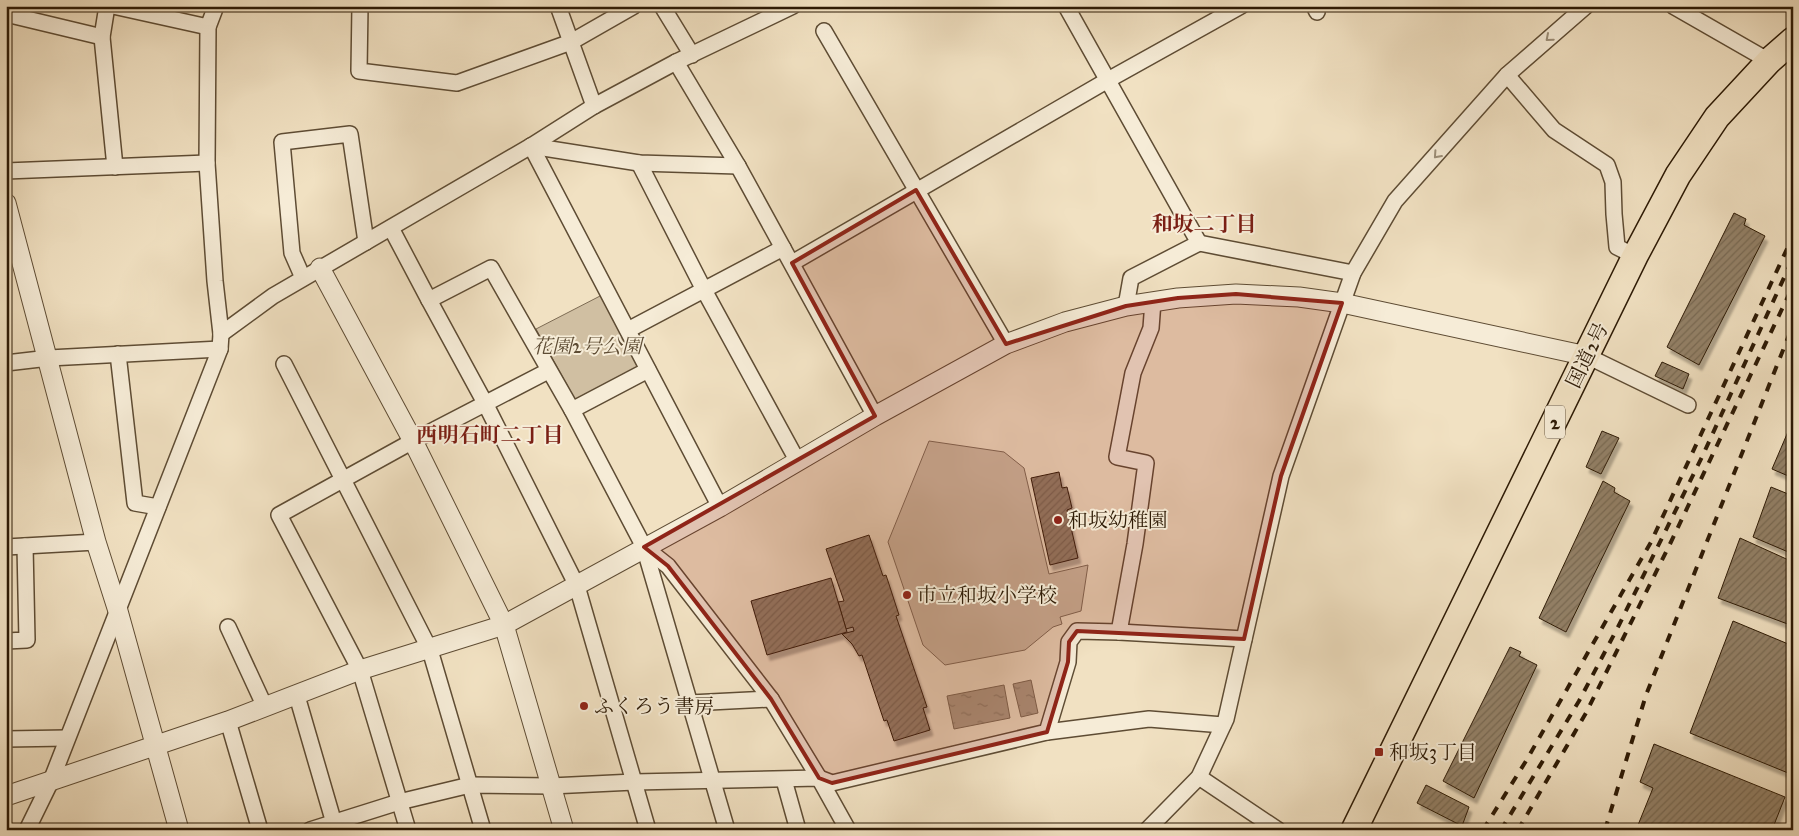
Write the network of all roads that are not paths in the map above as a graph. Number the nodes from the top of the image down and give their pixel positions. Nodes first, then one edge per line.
1 (107, 6) edge
2 (113, 6) edge
3 (216, 6) edge
4 (360, 6) edge
5 (558, 6) edge
6 (634, 6) edge
7 (662, 6) edge
8 (794, 6) edge
9 (1066, 6) edge
10 (1241, 6) edge
11 (1586, 6) edge
12 (1673, 6) edge
13 (6, 14) edge
14 (208, 27) junction
15 (824, 31) dead end
16 (102, 37) junction
17 (1793, 40) edge
18 (571, 42) junction
19 (692, 55) junction
20 (1769, 61) junction
21 (676, 62) junction
22 (1507, 75) junction
23 (1108, 80) junction
24 (594, 106) junction
25 (531, 146) junction
26 (207, 163) junction
27 (639, 163) junction
28 (738, 166) junction
29 (115, 167) junction
30 (6, 171) edge
31 (916, 190) junction
32 (6, 202) edge
33 (391, 228) junction
34 (11, 239) edge
35 (366, 242) junction
36 (1198, 242) junction
37 (783, 248) junction
38 (1635, 256) junction
39 (792, 263) junction
40 (320, 268) junction
41 (1353, 273) junction
42 (303, 278) junction
43 (704, 290) junction
44 (429, 300) junction
45 (1152, 302) junction
46 (1342, 303) junction
47 (1126, 306) junction
48 (628, 330) junction
49 (221, 341) junction
50 (1006, 344) junction
51 (118, 354) junction
52 (1587, 356) junction
53 (49, 358) junction
54 (6, 363) edge
55 (284, 364) dead end
56 (548, 370) junction
57 (648, 370) junction
58 (485, 403) junction
59 (1688, 406) dead end
60 (572, 410) junction
61 (875, 416) junction
62 (413, 442) junction
63 (798, 462) junction
64 (343, 479) junction
65 (158, 507) junction
66 (720, 507) junction
67 (96, 542) junction
68 (26, 546) junction
69 (6, 547) edge
70 (644, 547) junction
71 (578, 586) junction
72 (118, 611) junction
73 (504, 625) junction
74 (228, 627) dead end
75 (1120, 632) junction
76 (1244, 639) junction
77 (6, 641) edge
78 (430, 650) junction
79 (360, 670) junction
80 (297, 696) junction
81 (771, 699) junction
82 (690, 703) junction
83 (265, 707) junction
84 (228, 721) junction
85 (1223, 725) junction
86 (1047, 732) junction
87 (67, 738) junction
88 (6, 739) edge
89 (154, 745) junction
90 (1199, 777) junction
91 (819, 778) junction
92 (784, 780) junction
93 (51, 781) junction
94 (713, 781) junction
95 (634, 782) junction
96 (470, 784) junction
97 (551, 786) junction
98 (6, 796) edge
99 (399, 802) junction
100 (335, 826) edge
101 (27, 830) edge
102 (179, 830) edge
103 (260, 830) edge
104 (310, 830) edge
105 (408, 830) edge
106 (483, 830) edge
107 (564, 830) edge
108 (648, 830) edge
109 (726, 830) edge
110 (798, 830) edge
111 (848, 830) edge
112 (1147, 830) edge
113 (1278, 830) edge
114 (1354, 830) edge

1 - 16 street
2 - 14 street
3 - 14 street
4 - 18 street
5 - 18 street
6 - 18 street
7 - 19 street
8 - 19 street
9 - 23 street
10 - 23 street
11 -> 22 street
12 - 20 street
13 - 16 street
14 - 26 street
15 - 31 street
16 - 29 street
17 - 20 highway, 国道2号 / 2
18 - 24 street
19 - 21 street
20 - 38 highway, 国道2号 / 2
21 - 24 street
21 - 28 street
22 - 38 street
22 -> 41 street
23 - 31 street
23 - 36 street
24 - 25 street
25 - 27 street
25 - 33 street
25 - 48 street
26 - 29 street
26 - 49 street
27 - 28 street
27 - 43 street
28 - 37 street
29 - 30 street
31 - 39 street
31 - 50 street
32 - 34 street
33 - 35 street
33 - 44 street
34 - 53 street
35 - 40 street
35 - 42 street
36 - 41 street
36 - 47 street
37 - 39 street
37 - 43 street
38 - 52 highway, 国道2号 / 2
39 - 61 street
40 - 42 street
40 - 62 street
41 - 46 street
42 - 49 street
43 - 48 street
43 - 63 street
44 - 56 street
44 - 58 street
45 - 46 street
45 - 47 street
45 - 75 street
46 - 52 street
46 - 76 street
47 - 50 street
48 - 57 street
49 - 51 street
49 - 65 street
50 - 61 street
51 - 53 street
51 - 65 street
52 - 59 street
52 - 114 highway, 国道2号 / 2
53 - 54 street
53 - 67 street
55 - 64 street
56 - 58 street
56 - 60 street
57 - 60 street
57 - 66 street
58 - 62 street
58 - 71 street
60 - 70 street
61 - 63 street
62 - 64 street
62 - 73 street
63 - 66 street
64 - 78 street
64 - 79 street
65 - 72 street
66 - 70 street
67 - 68 street
67 - 72 street
68 - 69 street
68 - 77 street
70 - 71 street
70 - 81 street
70 - 82 street
71 - 73 street
71 - 95 street
72 - 87 street
72 - 89 street
73 - 78 street
73 - 97 street
74 - 83 street
75 - 76 street
75 - 86 street
76 - 85 street
78 - 79 street
78 - 96 street
79 - 80 street
79 - 99 street
80 - 83 street
80 - 100 street
81 - 82 street
81 - 91 street
82 - 94 street
83 - 84 street
84 - 89 street
84 - 103 street
85 - 86 street
85 - 90 street
86 - 91 street
87 - 88 street
87 - 93 street
89 - 93 street
89 - 102 street
90 - 112 street
90 - 113 street
91 - 92 street
91 - 111 street
92 - 94 street
92 - 110 street
93 - 98 street
93 - 101 street
94 - 95 street
94 - 109 street
95 - 97 street
95 - 108 street
96 - 97 street
96 - 99 street
96 - 106 street
97 - 107 street
99 - 100 street
99 - 105 street
100 - 104 street

